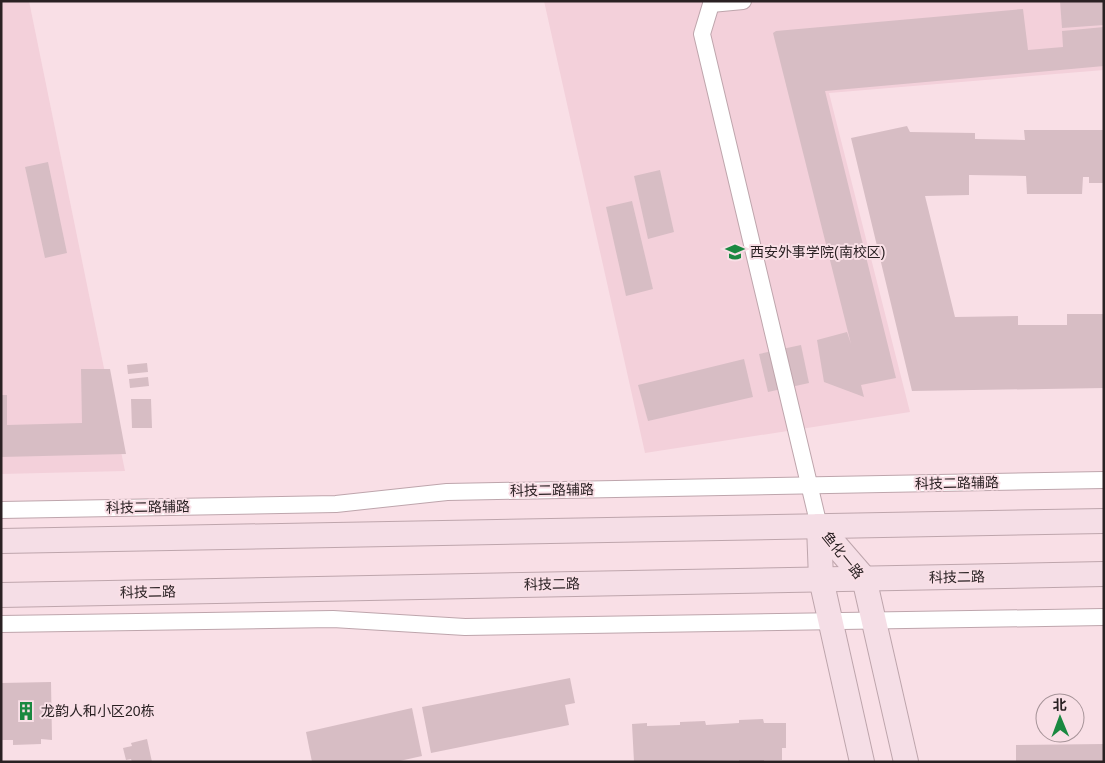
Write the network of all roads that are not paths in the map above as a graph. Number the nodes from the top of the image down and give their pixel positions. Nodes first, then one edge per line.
1 (743, 1) edge
2 (711, 3) edge
3 (1104, 480) edge
4 (810, 485) junction
5 (1, 510) edge
6 (1104, 522) edge
7 (820, 526) junction
8 (1, 541) edge
9 (1104, 574) edge
10 (864, 578) junction
11 (821, 579) junction
12 (1, 595) edge
13 (1104, 617) edge
14 (874, 620) junction
15 (830, 621) junction
16 (1, 624) edge
17 (862, 762) edge
18 (906, 762) edge

1 - 2 street
2 - 4 street
3 - 4 street, 科技二路辅路
4 - 5 street, 科技二路辅路
4 - 7 street
6 - 7 main road
7 - 8 main road
7 - 10 main road, 鱼化一路
7 - 11 main road, 鱼化一路
9 - 10 main road, 科技二路
10 - 11 main road, 科技二路
10 - 14 main road, 鱼化一路
11 - 12 main road, 科技二路
11 - 15 main road, 鱼化一路
13 - 14 street
14 - 15 street
14 - 18 main road, 鱼化一路
15 - 16 street
15 - 17 main road, 鱼化一路

